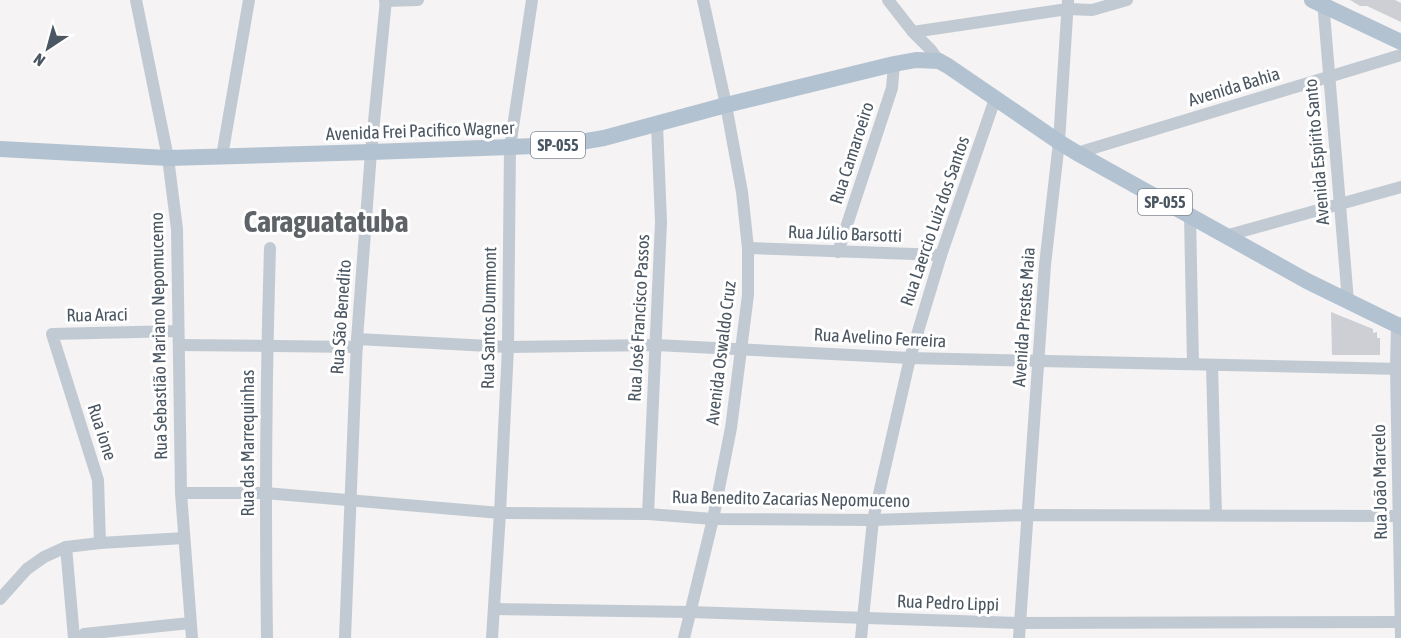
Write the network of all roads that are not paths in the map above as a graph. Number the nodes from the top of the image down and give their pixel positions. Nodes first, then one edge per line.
1 (136, 0) edge
2 (249, 0) edge
3 (418, 0) edge
4 (532, 0) edge
5 (703, 0) edge
6 (888, 0) edge
7 (1127, 0) edge
8 (386, 1) edge
9 (1320, 2) edge
10 (1068, 5) edge
11 (913, 32) junction
12 (1401, 42) edge
13 (1401, 56) edge
14 (939, 61) junction
15 (894, 64) junction
16 (1329, 77) junction
17 (995, 99) junction
18 (726, 105) junction
19 (657, 124) junction
20 (1059, 142) junction
21 (510, 147) junction
22 (0, 149) edge
23 (371, 152) junction
24 (1077, 153) junction
25 (222, 156) junction
26 (168, 158) junction
27 (1401, 188) edge
28 (1340, 204) junction
29 (1190, 216) junction
30 (1225, 236) junction
31 (270, 248) dead end
32 (748, 248) junction
33 (838, 252) junction
34 (941, 255) junction
35 (1348, 301) junction
36 (1400, 325) edge
37 (178, 331) junction
38 (52, 334) joint
39 (357, 343) junction
40 (179, 345) junction
41 (656, 345) junction
42 (267, 346) junction
43 (508, 347) junction
44 (742, 349) junction
45 (910, 358) junction
46 (1038, 361) junction
47 (1193, 364) junction
48 (1212, 365) junction
49 (1399, 369) edge
50 (181, 492) junction
51 (265, 493) junction
52 (350, 499) junction
53 (500, 513) junction
54 (648, 514) junction
55 (1028, 515) junction
56 (1216, 515) junction
57 (1400, 516) edge
58 (713, 519) junction
59 (873, 520) junction
60 (184, 538) junction
61 (100, 543) junction
62 (66, 547) junction
63 (0, 599) edge
64 (494, 609) junction
65 (690, 612) junction
66 (862, 618) junction
67 (190, 622) junction
68 (1401, 622) edge
69 (1021, 623) junction
70 (79, 636) edge
71 (192, 638) edge
72 (267, 638) edge
73 (345, 638) edge
74 (492, 638) edge
75 (684, 638) edge
76 (861, 638) edge
77 (1019, 638) edge
78 (1401, 638) edge

1 - 26 street, Rua Sebastião Mariano Nepomucemo
2 - 25 street
3 - 8 street
4 - 21 street, Rua Santos Dummont
5 - 18 street, Avenida Oswaldo Cruz
6 - 11 street
7 - 10 street
8 - 23 street, Rua São Benedito
9 - 12 main road
9 - 16 street, Avenida Espírito Santo
10 - 11 street
10 - 20 street, Avenida Prestes Maia
11 - 14 street
13 - 16 street, Avenida Bahia
14 - 15 main road, Avenida Frei Pacifico Wagner / SP-055
14 - 17 main road, SP-055
15 - 18 main road, Avenida Frei Pacifico Wagner / SP-055
15 - 33 street, Rua Camaroeiro
16 - 24 street, Avenida Bahia
16 - 28 street, Avenida Espírito Santo
17 - 20 main road, SP-055
17 - 34 street, Rua Laercio Luiz dos Santos
18 - 19 main road, Avenida Frei Pacifico Wagner / SP-055
18 - 32 street, Avenida Oswaldo Cruz
19 - 21 main road, Avenida Frei Pacifico Wagner / SP-055
19 - 41 street, Rua José Francisco Passos
20 - 24 main road, SP-055
20 - 46 street, Avenida Prestes Maia
21 - 23 main road, Avenida Frei Pacifico Wagner / SP-055
21 - 43 street, Rua Santos Dummont
22 - 26 main road, Avenida Frei Pacifico Wagner / SP-055
23 - 25 main road, Avenida Frei Pacifico Wagner / SP-055
23 - 39 street, Rua São Benedito
24 - 29 main road, SP-055
25 - 26 main road, Avenida Frei Pacifico Wagner / SP-055
26 - 37 street, Rua Sebastião Mariano Nepomucemo
27 - 28 street
28 - 30 street
28 - 35 street, Avenida Espírito Santo
29 - 30 main road, SP-055
29 - 47 street
30 - 35 main road, SP-055
31 - 42 street, Rua das Marrequinhas
32 - 33 street, Rua Júlio Barsotti
32 - 44 street, Avenida Oswaldo Cruz
33 - 34 street, Rua Júlio Barsotti
34 - 45 street, Rua Laercio Luiz dos Santos
35 - 36 main road, SP-055
36 - 49 street, Rua João Marcelo
37 - 38 street, Rua Araci
37 - 40 street, Rua Sebastião Mariano Nepomucemo
38 - 61 street, Rua ione
39 - 42 street, Rua Avelino Ferreira
39 - 43 street, Rua Avelino Ferreira
39 - 52 street, Rua São Benedito
40 - 42 street, Rua Avelino Ferreira
40 - 50 street, Rua Sebastião Mariano Nepomucemo
41 - 43 street, Rua Avelino Ferreira
41 - 44 street, Rua Avelino Ferreira
41 - 54 street, Rua José Francisco Passos
42 - 51 street, Rua das Marrequinhas
43 - 53 street, Rua Santos Dummont
44 - 45 street, Rua Avelino Ferreira
44 - 58 street, Avenida Oswaldo Cruz
45 - 46 street, Rua Avelino Ferreira
45 - 59 street, Rua Laercio Luiz dos Santos
46 - 47 street, Rua Avelino Ferreira
46 - 55 street, Avenida Prestes Maia
47 - 48 street, Rua Avelino Ferreira
48 - 49 street, Rua Avelino Ferreira
48 - 56 street
49 - 57 street, Rua João Marcelo
50 - 51 street, Rua Benedito Zacarias Nepomuceno
50 - 60 street, Rua Sebastião Mariano Nepomucemo
51 - 52 street, Rua Benedito Zacarias Nepomuceno
51 - 72 street, Rua das Marrequinhas
52 - 53 street, Rua Benedito Zacarias Nepomuceno
52 - 73 street, Rua São Benedito
53 - 54 street, Rua Benedito Zacarias Nepomuceno
53 - 64 street, Rua Santos Dummont
54 - 58 street, Rua Benedito Zacarias Nepomuceno
55 - 56 street, Rua Benedito Zacarias Nepomuceno
55 - 59 street, Rua Benedito Zacarias Nepomuceno
55 - 69 street, Avenida Prestes Maia
56 - 57 street, Rua Benedito Zacarias Nepomuceno
57 - 68 street, Rua João Marcelo
58 - 59 street, Rua Benedito Zacarias Nepomuceno
58 - 65 street, Avenida Oswaldo Cruz
59 - 66 street, Rua Laercio Luiz dos Santos
60 - 61 street
60 - 67 street, Rua Sebastião Mariano Nepomucemo
61 - 62 street
62 - 63 street
62 - 70 street
64 - 65 street, Rua Pedro Lippi
64 - 74 street, Rua Santos Dummont
65 - 66 street, Rua Pedro Lippi
65 - 75 street, Avenida Oswaldo Cruz
66 - 69 street, Rua Pedro Lippi
66 - 76 street, Rua Laercio Luiz dos Santos
67 - 70 street
67 - 71 street, Rua Sebastião Mariano Nepomucemo
68 - 69 street, Rua Pedro Lippi
68 - 78 street, Rua João Marcelo
69 - 77 street, Avenida Prestes Maia

